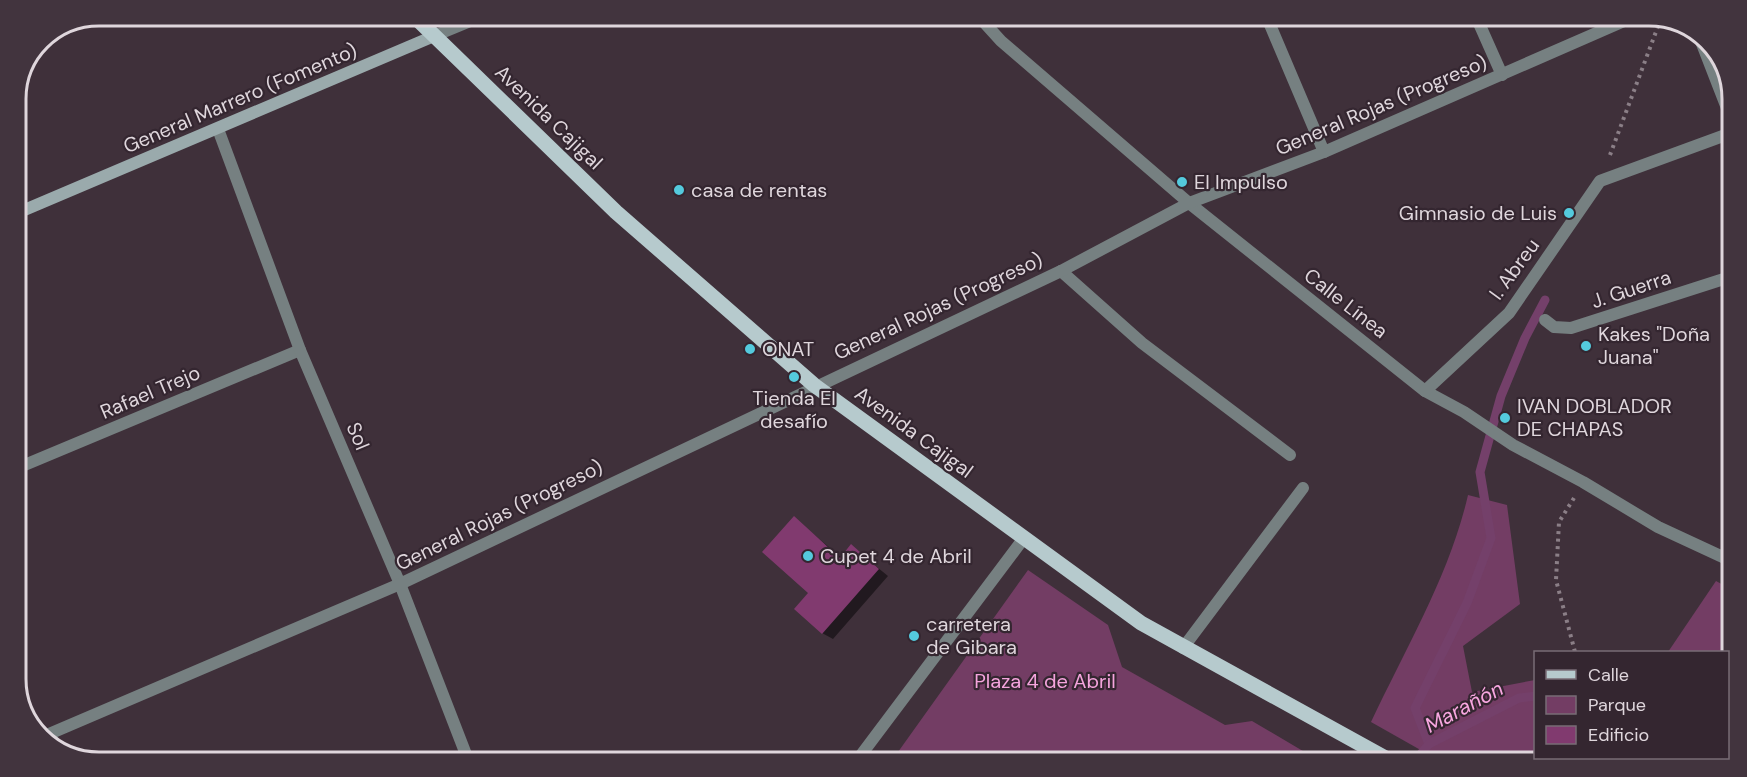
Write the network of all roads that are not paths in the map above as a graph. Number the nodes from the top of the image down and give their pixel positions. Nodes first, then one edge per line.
1 (424, 26) edge
2 (457, 26) edge
3 (988, 26) edge
4 (1271, 26) edge
5 (1480, 26) edge
6 (1613, 26) edge
7 (434, 36) junction
8 (1706, 54) edge
9 (1502, 75) junction
10 (1721, 93) edge
11 (218, 129) junction
12 (1721, 137) edge
13 (1324, 152) junction
14 (1189, 203) junction
15 (26, 209) edge
16 (1060, 271) junction
17 (1721, 280) edge
18 (1545, 320) dead end
19 (300, 350) junction
20 (814, 385) junction
21 (1425, 391) junction
22 (1290, 455) dead end
23 (26, 464) edge
24 (1304, 489) dead end
25 (1024, 538) junction
26 (1722, 557) edge
27 (400, 584) junction
28 (1183, 648) junction
29 (51, 733) edge
30 (465, 752) edge
31 (863, 752) edge
32 (1375, 752) edge

1 - 7 main road, Avenida Cajigal
2 - 7 street, General Marrero (Fomento)
3 - 14 street, Calle Línea
4 - 13 street
5 - 9 street
6 - 9 street, General Rojas (Progreso)
7 - 11 street, General Marrero (Fomento)
7 - 20 main road, Avenida Cajigal
8 - 10 street
9 - 13 street, General Rojas (Progreso)
11 - 15 street, General Marrero (Fomento)
11 - 19 street, Sol
12 - 21 street, I. Abreu
13 - 14 street, General Rojas (Progreso)
14 - 16 street, General Rojas (Progreso)
14 - 21 street, Calle Línea
16 - 20 street, General Rojas (Progreso)
16 - 22 street
17 - 18 street, J. Guerra
19 - 23 street, Rafael Trejo
19 - 27 street, Sol
20 - 25 main road, Avenida Cajigal
20 - 27 street, General Rojas (Progreso)
21 - 26 street, Calle Línea
24 - 28 street
25 - 28 main road, Avenida Cajigal
25 - 31 street
27 - 29 street, General Rojas (Progreso)
27 - 30 street, Sol
28 - 32 main road, Avenida Cajigal

